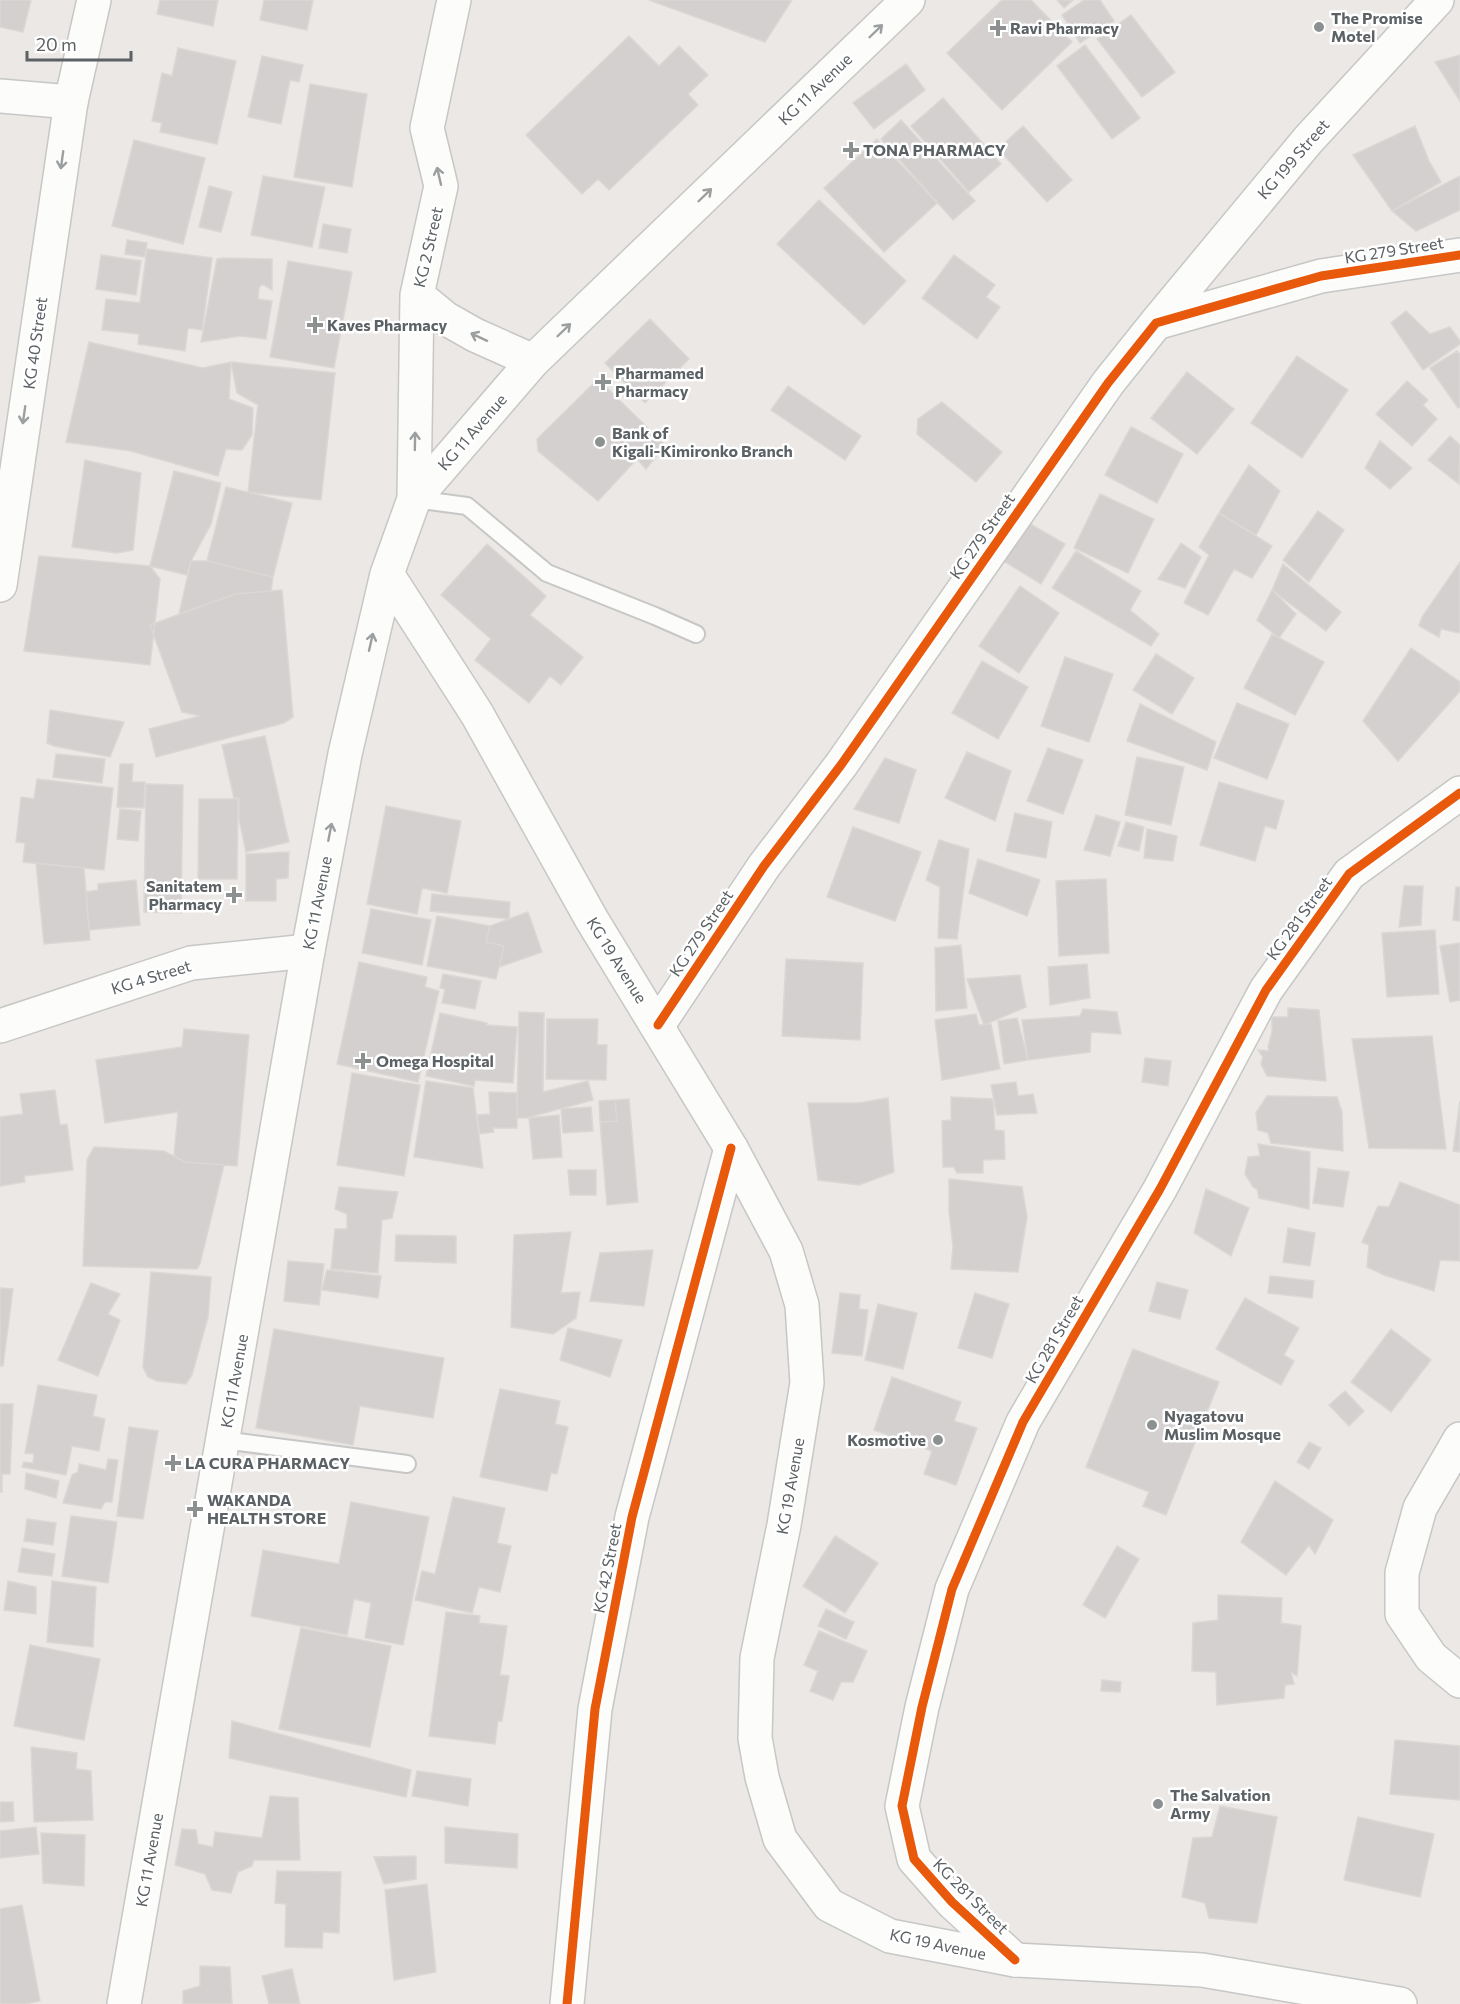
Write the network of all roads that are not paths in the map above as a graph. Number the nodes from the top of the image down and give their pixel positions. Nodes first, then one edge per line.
1 (94, 0) edge
2 (454, 0) edge
3 (908, 0) edge
4 (1437, 0) edge
5 (0, 96) edge
6 (71, 102) junction
7 (1460, 255) edge
8 (417, 295) junction
9 (1156, 323) junction
10 (533, 360) junction
11 (414, 499) junction
12 (387, 574) junction
13 (0, 585) edge
14 (696, 634) dead end
15 (1460, 793) edge
16 (308, 951) junction
17 (658, 1025) junction
18 (0, 1026) edge
19 (731, 1148) junction
20 (1460, 1439) edge
21 (224, 1440) junction
22 (407, 1464) dead end
23 (1460, 1681) edge
24 (1015, 1960) junction
25 (569, 2002) edge
26 (124, 2004) edge
27 (1400, 2004) edge

1 - 6 street, KG 40 Street
8 -> 2 street, KG 2 Street
10 -> 3 street, KG 11 Avenue
4 - 9 street, KG 199 Street
5 - 6 street
6 -> 13 street, KG 40 Street
7 - 9 street, KG 279 Street
10 -> 8 street
11 -> 8 street, KG 2 Street
9 - 17 street, KG 279 Street
10 - 11 street, KG 11 Avenue
11 - 12 street, KG 11 Avenue
11 - 14 lane
16 -> 12 street, KG 11 Avenue
12 - 17 street, KG 19 Avenue
15 - 24 street, KG 281 Street
16 - 18 street, KG 4 Street
16 - 21 street, KG 11 Avenue
17 - 19 street, KG 19 Avenue
19 - 24 street, KG 19 Avenue
19 - 25 street, KG 42 Street
20 - 23 street
21 - 22 lane
21 - 26 street, KG 11 Avenue
24 - 27 street, KG 19 Avenue

